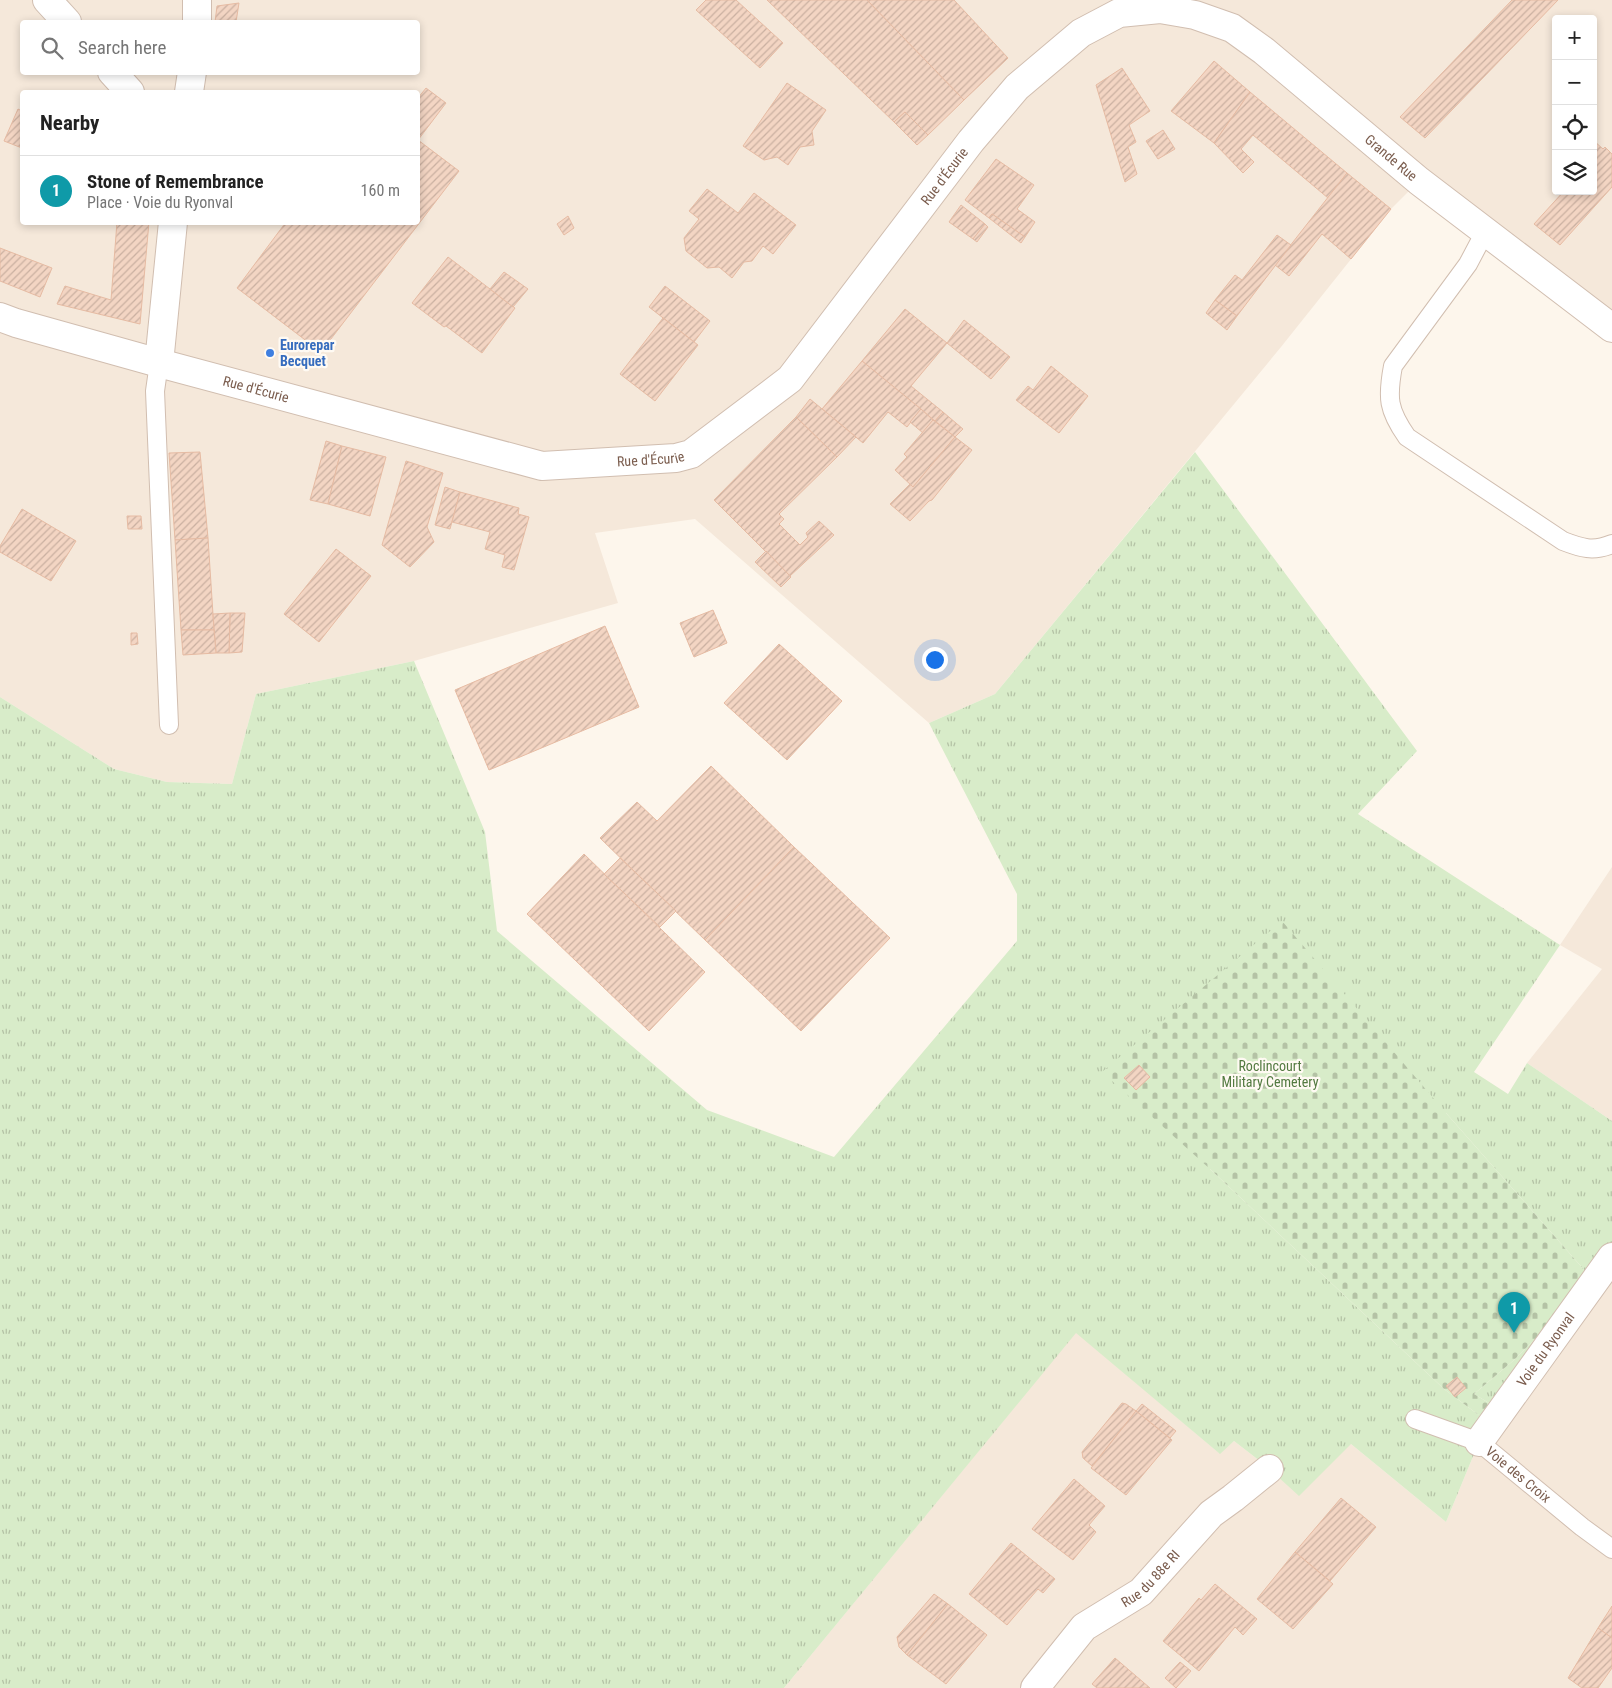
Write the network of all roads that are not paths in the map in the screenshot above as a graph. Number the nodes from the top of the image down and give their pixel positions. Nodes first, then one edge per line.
1 (47, 0) edge
2 (197, 0) edge
3 (1160, 5) edge
4 (66, 20) edge
5 (197, 20) edge
6 (115, 75) edge
7 (192, 75) edge
8 (128, 90) edge
9 (189, 90) edge
10 (173, 225) edge
11 (1486, 230) junction
12 (0, 317) edge
13 (1612, 328) edge
14 (159, 363) junction
15 (1612, 544) edge
16 (169, 725) dead end
17 (1612, 1257) edge
18 (1415, 1418) dead end
19 (1479, 1442) junction
20 (1268, 1469) dead end
21 (1612, 1549) edge
22 (1035, 1688) edge

1 - 4 street
2 - 5 street
3 - 11 street, Grande Rue
3 - 14 street, Rue d'Écurie
6 - 8 street
7 - 9 street
10 - 14 street
11 - 13 street, Grande Rue
11 - 15 lane
12 - 14 street, Rue d'Écurie
14 - 16 lane
17 - 19 street, Voie du Ryonval
18 - 19 lane, Voie des Croix
19 - 21 lane, Voie des Croix
20 - 22 street, Rue du 88e RI

